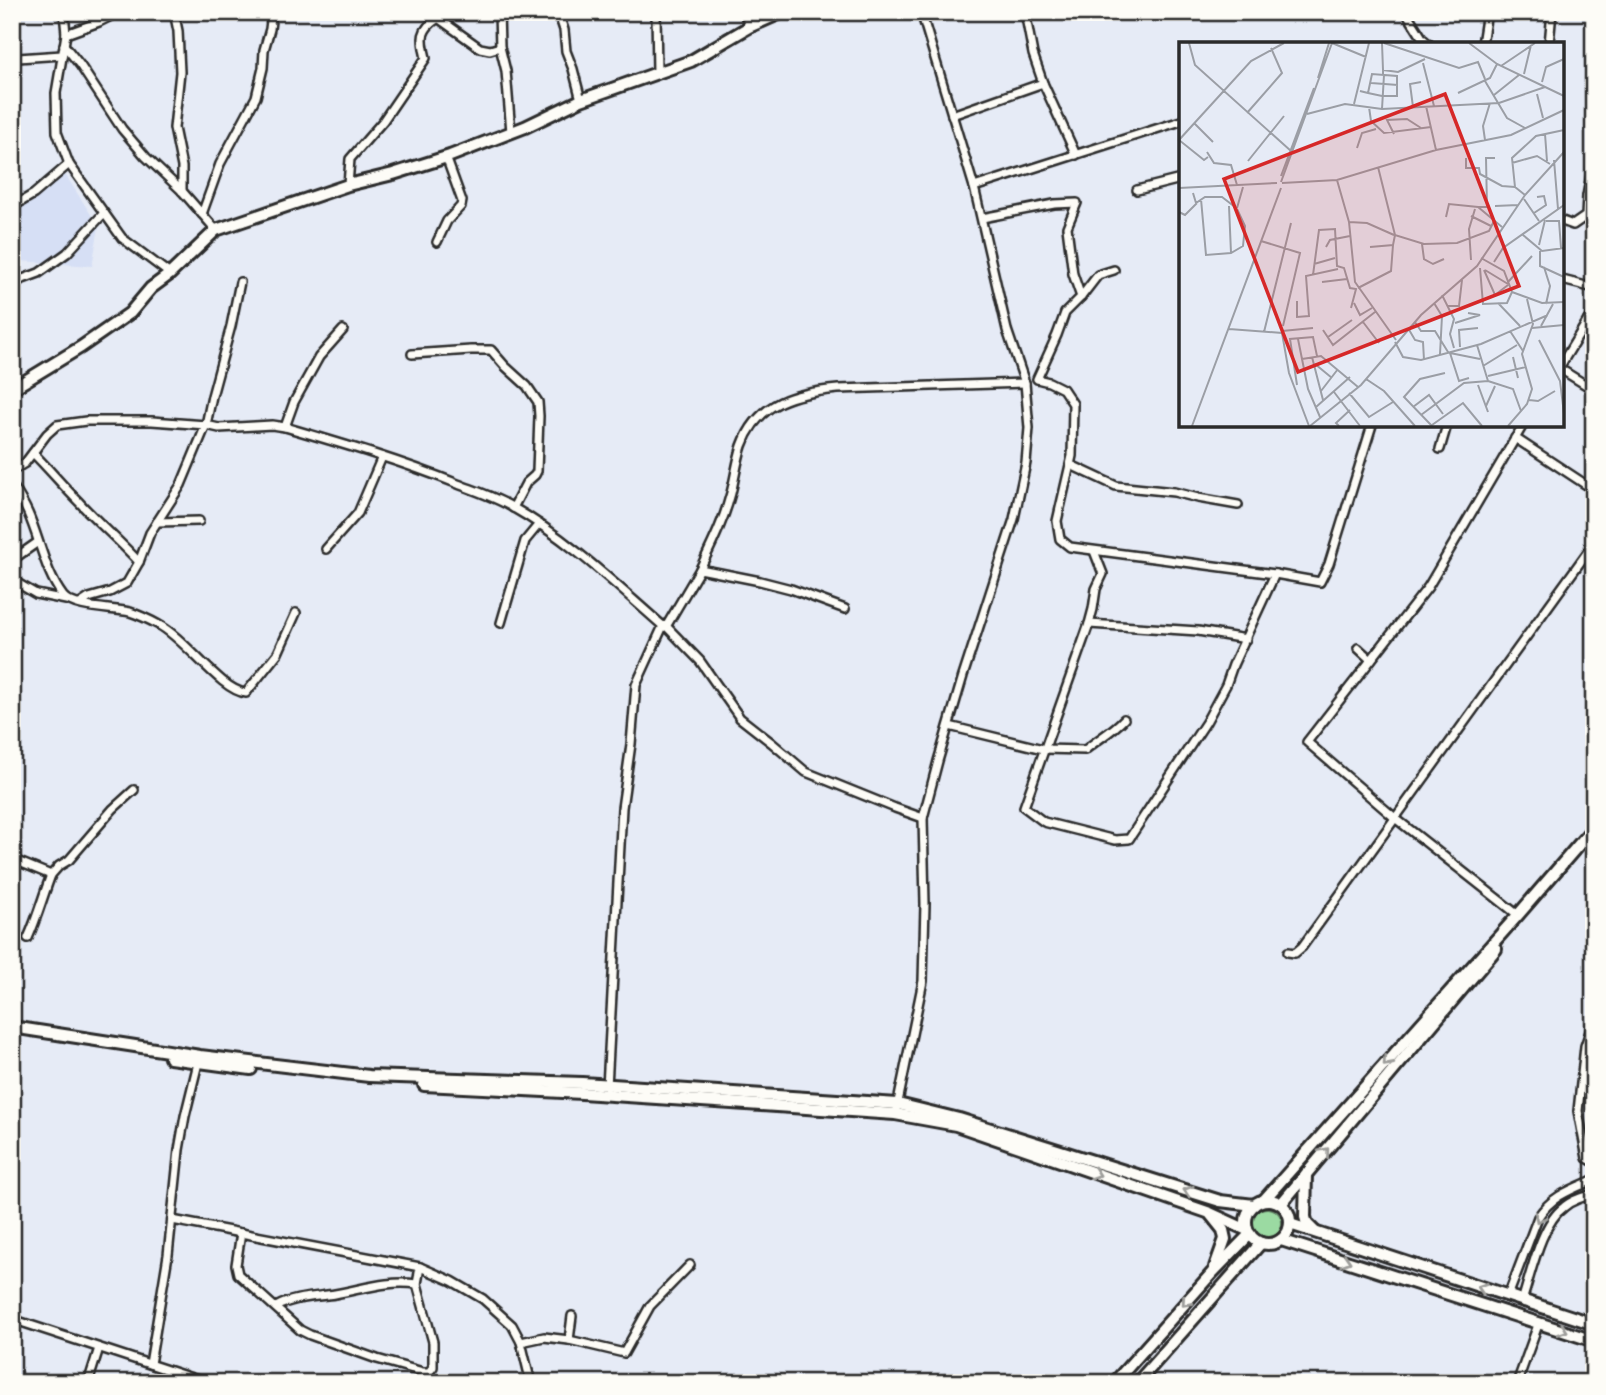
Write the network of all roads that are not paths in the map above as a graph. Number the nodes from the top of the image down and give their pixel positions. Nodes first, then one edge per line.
1 (64, 12) edge
2 (119, 12) edge
3 (174, 12) edge
4 (272, 12) edge
5 (499, 12) edge
6 (561, 12) edge
7 (656, 12) edge
8 (744, 12) edge
9 (783, 12) edge
10 (921, 12) edge
11 (1026, 12) edge
12 (1406, 12) edge
13 (1552, 12) edge
14 (1485, 15) edge
15 (748, 27) junction
16 (66, 34) junction
17 (1425, 42) edge
18 (1482, 42) edge
19 (1549, 42) edge
20 (64, 45) junction
21 (500, 47) junction
22 (62, 55) junction
23 (12, 61) edge
24 (656, 73) junction
25 (1043, 83) junction
26 (581, 100) junction
27 (952, 115) junction
28 (1179, 122) edge
29 (511, 132) junction
30 (1076, 155) junction
31 (446, 158) junction
32 (1594, 160) edge
33 (69, 164) junction
34 (1179, 180) edge
35 (348, 185) junction
36 (974, 187) junction
37 (1137, 190) dead end
38 (182, 191) junction
39 (12, 207) edge
40 (104, 213) junction
41 (202, 214) junction
42 (982, 218) junction
43 (1564, 222) edge
44 (216, 230) junction
45 (437, 242) dead end
46 (1114, 270) dead end
47 (170, 274) junction
48 (1564, 280) edge
49 (240, 282) dead end
50 (12, 283) edge
51 (1594, 288) edge
52 (1081, 297) junction
53 (1594, 311) edge
54 (1591, 322) edge
55 (343, 330) dead end
56 (412, 354) dead end
57 (1564, 360) edge
58 (1564, 371) edge
59 (1025, 383) junction
60 (12, 390) edge
61 (1594, 390) edge
62 (206, 425) junction
63 (285, 427) junction
64 (1371, 427) edge
65 (1446, 427) edge
66 (1522, 427) edge
67 (1516, 438) junction
68 (1440, 449) dead end
69 (33, 453) junction
70 (382, 457) junction
71 (1071, 465) junction
72 (12, 471) edge
73 (12, 485) edge
74 (1594, 490) edge
75 (1238, 505) dead end
76 (513, 508) junction
77 (199, 521) dead end
78 (157, 522) junction
79 (539, 524) junction
80 (38, 542) junction
81 (1594, 543) edge
82 (326, 549) dead end
83 (1094, 551) junction
84 (139, 562) junction
85 (12, 564) edge
86 (701, 569) junction
87 (1275, 574) junction
88 (12, 580) edge
89 (66, 600) junction
90 (80, 604) junction
91 (845, 609) dead end
92 (296, 613) dead end
93 (501, 623) dead end
94 (1089, 624) junction
95 (664, 626) junction
96 (1246, 639) junction
97 (1358, 648) dead end
98 (1371, 660) junction
99 (1124, 719) dead end
100 (949, 726) junction
101 (1043, 749) junction
102 (134, 790) dead end
103 (923, 818) junction
104 (1395, 818) junction
105 (1594, 827) edge
106 (1594, 835) edge
107 (12, 859) edge
108 (51, 875) junction
109 (1518, 915) junction
110 (28, 939) dead end
111 (1288, 952) dead end
112 (1594, 1020) edge
113 (12, 1030) edge
114 (198, 1063) junction
115 (607, 1090) junction
116 (897, 1109) junction
117 (1594, 1162) edge
118 (1306, 1174) junction
119 (1593, 1181) edge
120 (1594, 1194) edge
121 (1259, 1202) junction
122 (1281, 1204) junction
123 (1210, 1213) junction
124 (172, 1220) junction
125 (1290, 1224) junction
126 (1249, 1232) junction
127 (241, 1233) junction
128 (1316, 1233) junction
129 (1281, 1240) junction
130 (1261, 1243) junction
131 (690, 1265) dead end
132 (420, 1267) junction
133 (1213, 1273) junction
134 (417, 1284) junction
135 (1508, 1296) junction
136 (1522, 1301) junction
137 (276, 1307) junction
138 (572, 1316) dead end
139 (12, 1319) edge
140 (1539, 1322) junction
141 (1594, 1325) edge
142 (569, 1340) junction
143 (1594, 1341) edge
144 (521, 1342) junction
145 (99, 1348) junction
146 (150, 1364) junction
147 (89, 1383) edge
148 (207, 1383) edge
149 (531, 1383) edge
150 (1114, 1383) edge
151 (1137, 1383) edge
152 (1517, 1383) edge

1 - 16 street
2 - 16 street
3 - 38 street
4 - 41 street
5 - 21 street
6 - 26 street
7 - 24 street
8 - 15 street
9 - 15 street
10 - 27 street
11 - 25 street
12 - 17 street
13 - 19 street
14 - 18 street
15 - 24 street
16 - 20 street
20 - 22 street
20 - 38 street
21 - 29 street
21 - 35 street
22 - 23 street
22 - 33 street
24 - 26 street
25 - 27 street
25 - 30 street
26 - 29 street
27 - 36 street
28 - 30 street
29 - 31 street
30 - 36 street
31 - 35 street
31 - 45 street
32 - 43 street
33 - 39 street
33 - 40 street
34 - 37 street
35 - 44 street
36 - 42 street
38 - 41 street
40 - 47 street
40 - 50 street
41 - 44 street
42 - 52 street
42 - 59 street
44 - 47 street
46 - 52 street
47 - 60 street
48 - 51 street
49 - 62 street
52 - 71 street
53 - 54 street
54 - 57 street
55 - 63 street
56 - 76 street
58 - 61 street
59 - 86 street
59 - 100 street
62 - 63 street
62 - 69 street
62 - 78 street
63 - 70 street
64 - 87 street
65 - 68 street
66 - 67 street
67 - 74 street
67 - 98 street
69 - 72 street
69 - 84 street
70 - 76 street
70 - 82 street
71 - 75 street
71 - 83 street
73 - 80 street
76 - 79 street
77 - 78 street
78 - 84 street
79 - 93 street
79 - 95 street
80 - 85 street
80 - 89 street
81 - 104 street
83 - 87 street
83 - 94 street
84 - 90 street
86 - 91 street
86 - 95 street
87 - 96 street
88 - 89 street
89 - 90 street
90 - 92 street
94 - 96 street
94 - 101 street
95 - 103 street
95 - 115 street
96 - 101 street
97 - 98 street
98 - 104 street
99 - 101 street
100 - 101 street
100 - 103 street
102 - 108 street
103 - 116 street
104 - 109 street
104 - 111 street
105 - 109 street
118 -> 106 street
107 - 108 street
108 - 110 street
109 -> 121 street
112 - 117 street
113 - 114 street
113 - 115 street
114 - 115 street
114 - 124 street
115 - 116 street
121 -> 116 street
116 -> 123 street
118 - 122 street
118 - 128 street
119 -> 135 street
120 - 136 street
121 - 122 street
121 - 126 street
122 - 125 street
123 - 126 street
123 - 133 street
124 - 127 street
124 - 146 street
125 - 128 street
125 - 129 street
126 - 130 street
126 - 133 street
127 - 132 street
127 - 137 street
135 -> 128 street
129 - 130 street
129 -> 140 street
130 - 151 street
131 - 142 street
132 - 134 street
132 - 144 street
133 -> 150 street
134 - 137 street
134 - 137 street
135 - 136 street
136 - 141 street
138 - 142 street
139 - 145 street
140 -> 143 street
140 - 152 street
142 - 144 street
144 - 149 street
145 - 146 street
145 - 147 street
146 - 148 street

